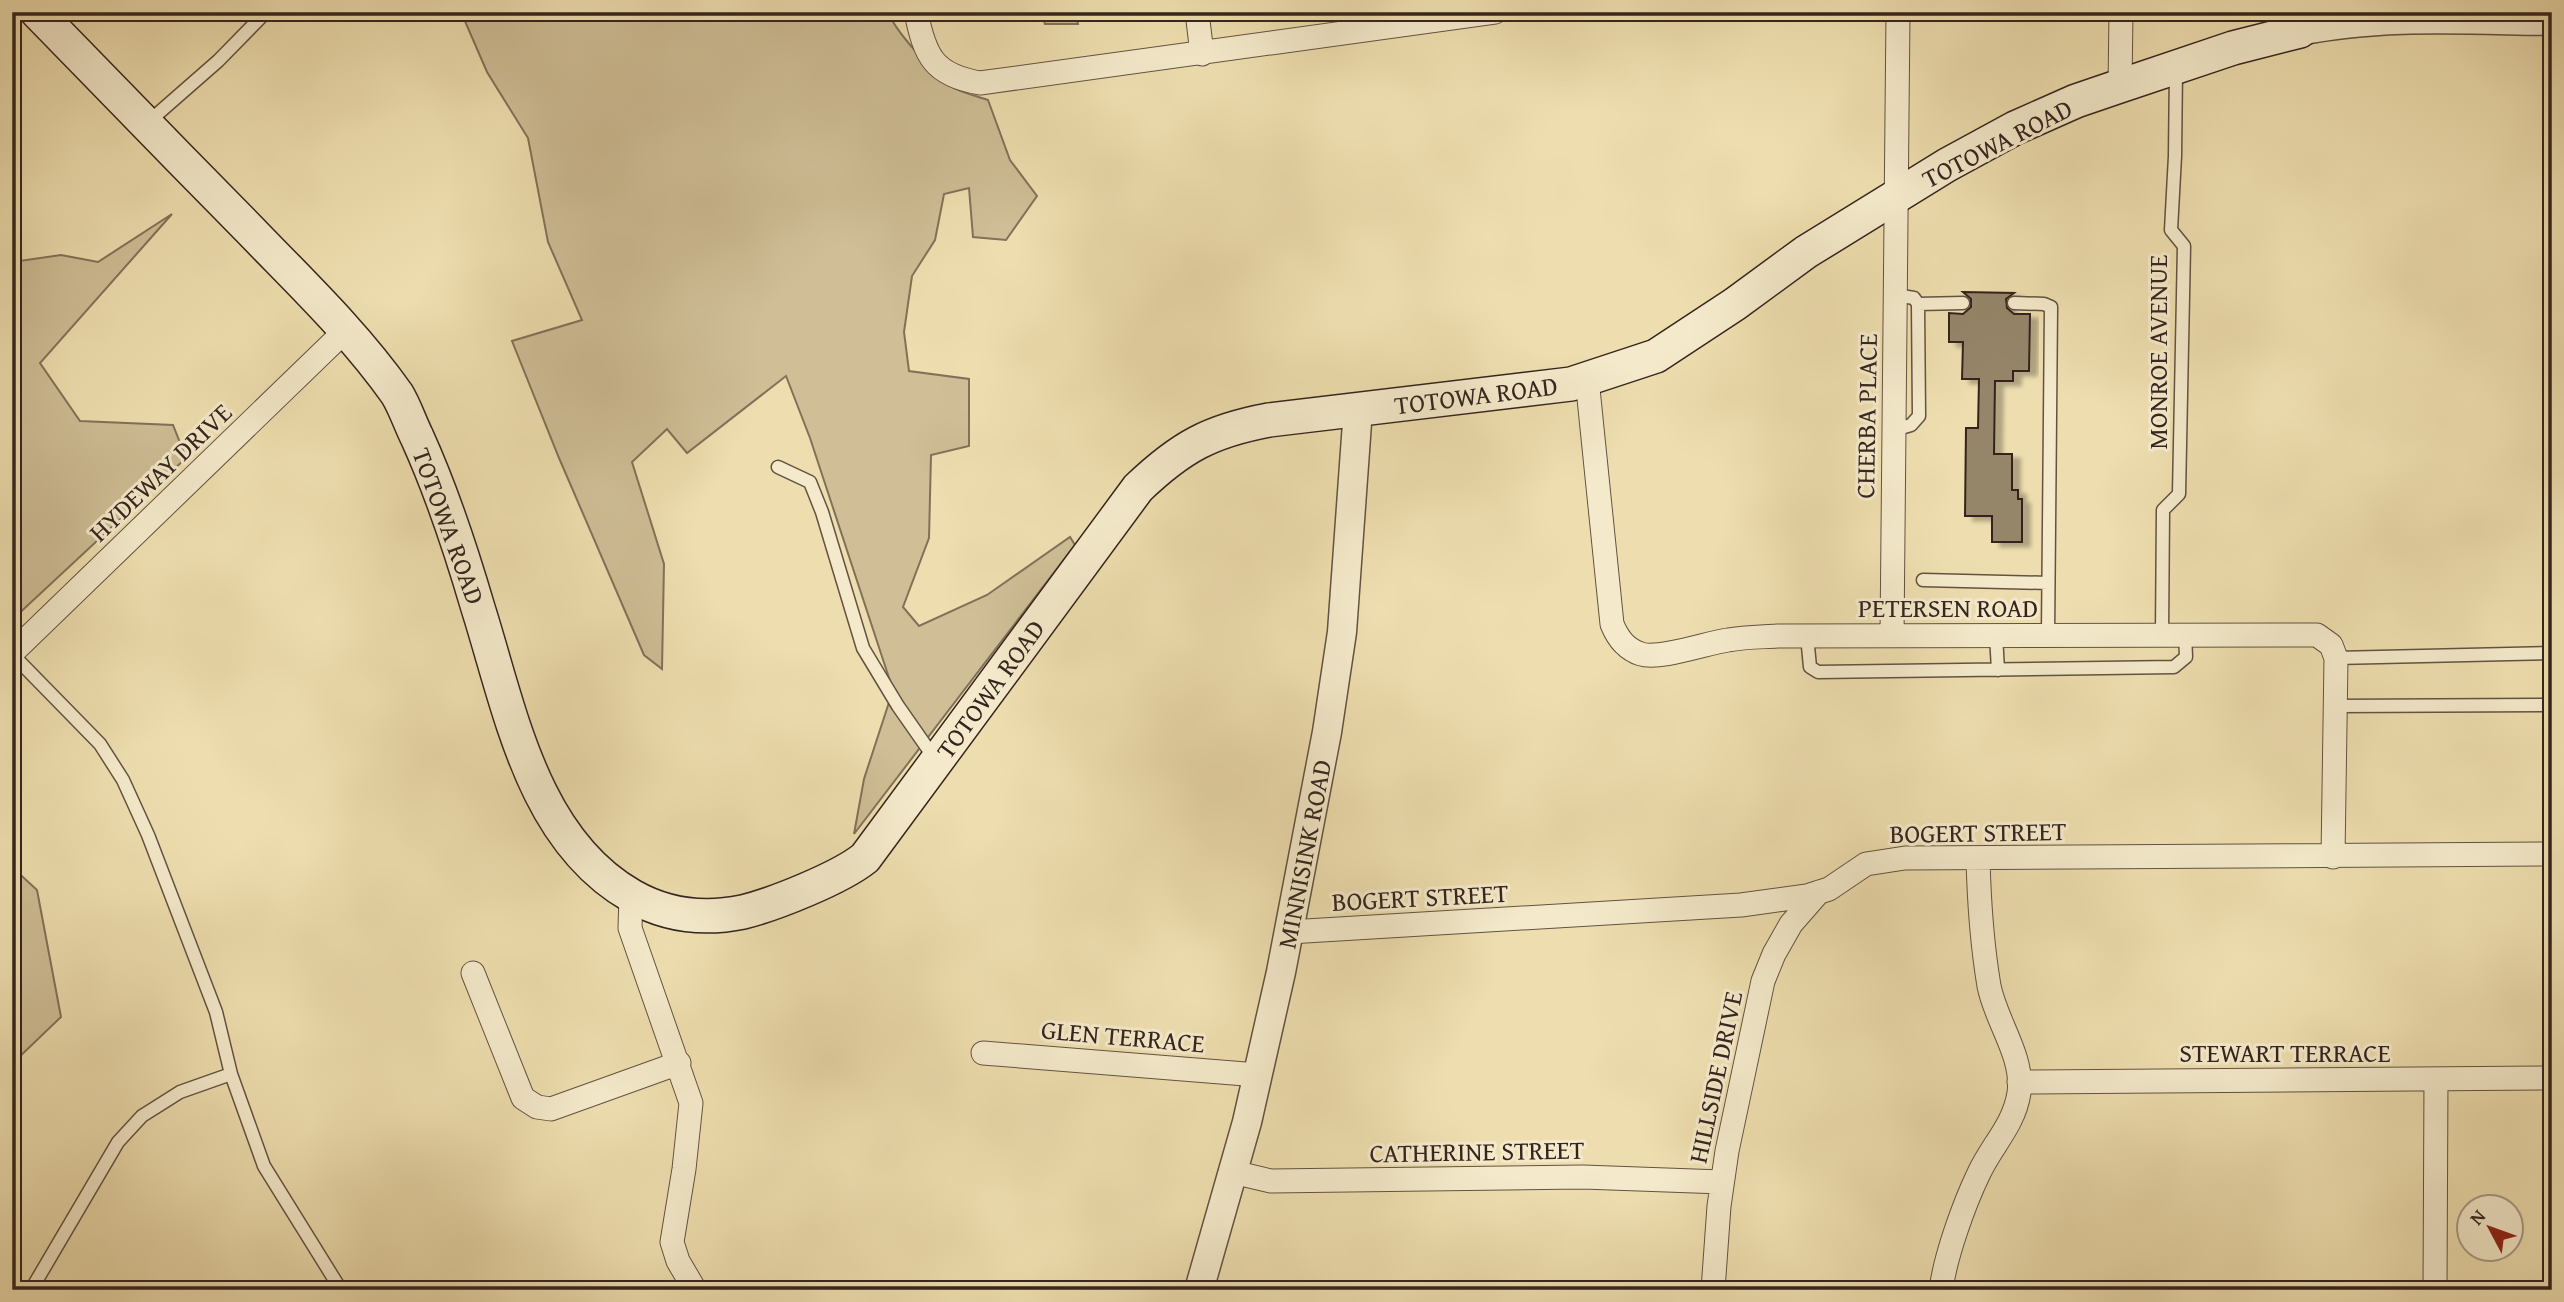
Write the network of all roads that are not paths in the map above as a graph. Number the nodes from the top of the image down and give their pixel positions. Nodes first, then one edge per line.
1 (37, 12) edge
2 (266, 12) edge
3 (916, 12) edge
4 (1197, 12) edge
5 (1496, 12) edge
6 (1898, 12) edge
7 (2121, 12) edge
8 (1436, 17) edge
9 (2552, 20) edge
10 (2310, 21) edge
11 (1202, 54) junction
12 (2176, 67) junction
13 (2120, 86) junction
14 (146, 124) junction
15 (1896, 197) junction
16 (1895, 295) junction
17 (1963, 303) dead end
18 (2014, 303) dead end
19 (1918, 304) junction
20 (346, 330) junction
21 (1587, 379) junction
22 (1358, 410) junction
23 (1894, 430) junction
24 (778, 467) dead end
25 (1923, 580) dead end
26 (2048, 583) junction
27 (2174, 634) junction
28 (1996, 635) junction
29 (2048, 635) junction
30 (1807, 636) junction
31 (1892, 636) junction
32 (2552, 653) edge
33 (12, 654) edge
34 (2336, 658) junction
35 (1998, 670) junction
36 (2552, 705) edge
37 (2335, 706) junction
38 (937, 762) junction
39 (2552, 855) edge
40 (2333, 857) junction
41 (1978, 858) junction
42 (1819, 892) junction
43 (631, 895) junction
44 (1289, 932) junction
45 (473, 972) dead end
46 (983, 1053) dead end
47 (679, 1063) junction
48 (231, 1074) junction
49 (1258, 1074) junction
50 (2552, 1078) edge
51 (2436, 1079) junction
52 (2019, 1082) junction
53 (1233, 1172) junction
54 (1722, 1182) junction
55 (32, 1290) edge
56 (341, 1290) edge
57 (695, 1290) edge
58 (1199, 1290) edge
59 (1713, 1290) edge
60 (1941, 1290) edge
61 (2435, 1290) edge

1 - 14 main road, TOTOWA ROAD
2 - 14 lane
3 - 11 street
4 - 11 street
5 - 8 street
6 - 15 street, CHERBA PLACE
7 - 13 street
8 - 11 street
9 - 10 street
10 - 12 main road, TOTOWA ROAD
12 - 13 main road, TOTOWA ROAD
12 - 27 lane, MONROE AVENUE
13 - 15 main road, TOTOWA ROAD
14 - 20 main road, TOTOWA ROAD
15 - 16 street, CHERBA PLACE
15 - 21 main road, TOTOWA ROAD
16 - 19 lane
16 - 23 street, CHERBA PLACE
17 - 19 lane
18 - 26 lane
19 - 23 lane
20 - 33 street, HYDEWAY DRIVE
20 - 43 main road, TOTOWA ROAD
21 - 22 main road, TOTOWA ROAD
21 - 30 street, PETERSEN ROAD
22 - 38 main road, TOTOWA ROAD
22 - 44 street, MINNISINK ROAD
23 - 31 street, CHERBA PLACE
24 - 38 lane
25 - 26 lane
26 - 29 lane
27 - 29 street, PETERSEN ROAD
27 - 34 street, PETERSEN ROAD
27 - 35 lane, MONROE AVENUE
28 - 29 street, PETERSEN ROAD
28 - 31 street, PETERSEN ROAD
28 - 35 lane
30 - 31 street, PETERSEN ROAD
30 - 35 lane
32 - 34 lane
33 - 48 lane
34 - 37 street
36 - 37 lane
37 - 40 street
38 - 43 main road, TOTOWA ROAD
39 - 40 street, BOGERT STREET
40 - 41 street, BOGERT STREET
41 - 42 street, BOGERT STREET
41 - 52 street
42 - 44 street, BOGERT STREET
42 - 54 street, HILLSIDE DRIVE
43 - 47 street
44 - 49 street, MINNISINK ROAD
45 - 47 street
46 - 49 street, GLEN TERRACE
47 - 57 street
48 - 55 lane
48 - 56 lane
49 - 53 street, MINNISINK ROAD
50 - 51 street, STEWART TERRACE
51 - 52 street, STEWART TERRACE
51 - 61 street
52 - 60 street
53 - 54 street, CATHERINE STREET
53 - 58 street, MINNISINK ROAD
54 - 59 street, HILLSIDE DRIVE

